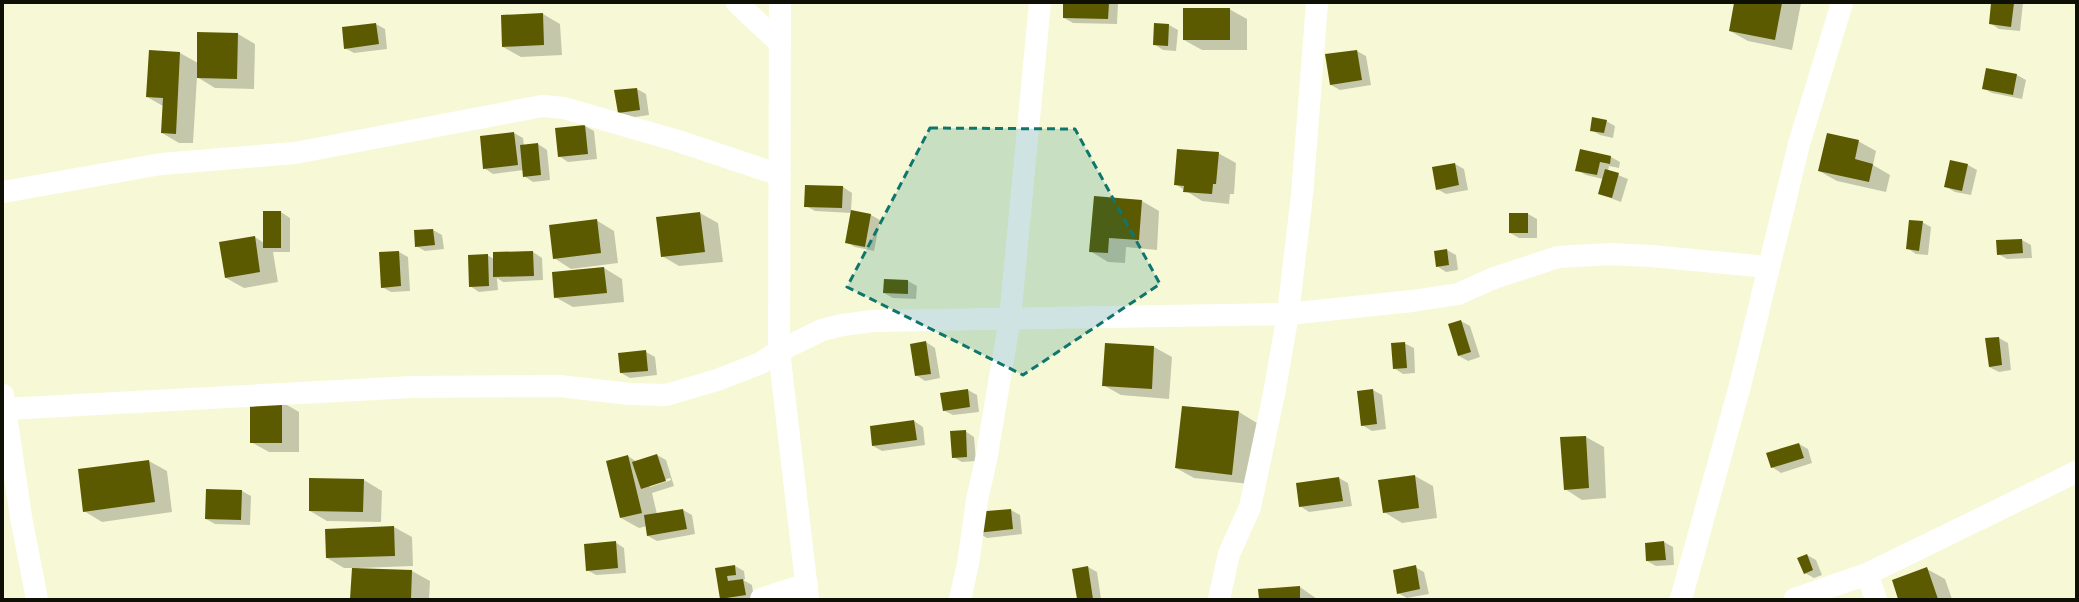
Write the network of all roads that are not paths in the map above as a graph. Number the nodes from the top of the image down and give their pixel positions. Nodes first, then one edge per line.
1 (736, 3) edge
2 (780, 3) edge
3 (1040, 3) edge
4 (1318, 3) edge
5 (1842, 3) edge
6 (780, 43) junction
7 (780, 175) junction
8 (3, 192) edge
9 (1768, 266) junction
10 (1288, 314) junction
11 (1010, 318) junction
12 (779, 351) junction
13 (4, 402) edge
14 (2076, 472) edge
15 (1867, 574) junction
16 (808, 592) edge
17 (37, 599) edge
18 (761, 599) edge
19 (960, 599) edge
20 (1219, 599) edge
21 (1681, 599) edge
22 (1795, 599) edge
23 (1876, 599) edge

1 - 6 street
2 - 6 street
3 - 11 street
4 - 10 street
5 - 9 street
6 - 7 street
7 - 8 street
7 - 12 street
9 - 10 street
9 - 21 street
10 - 11 street
10 - 20 street
11 - 12 street
11 - 19 street
12 - 13 street
12 - 16 street
13 - 17 street
14 - 15 street
15 - 22 street
15 - 23 street
16 - 18 street

